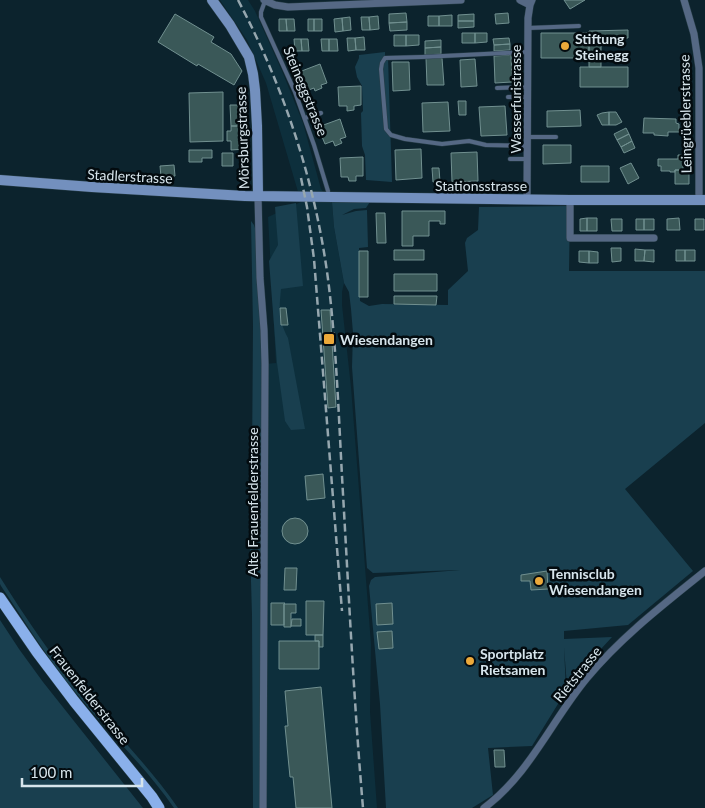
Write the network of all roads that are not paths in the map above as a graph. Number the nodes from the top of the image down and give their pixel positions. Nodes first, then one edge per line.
1 (212, 0) edge
2 (264, 0) edge
3 (461, 0) edge
4 (520, 0) edge
5 (684, 0) edge
6 (531, 2) edge
7 (579, 26) dead end
8 (528, 28) junction
9 (528, 52) junction
10 (528, 87) junction
11 (497, 88) dead end
12 (508, 97) dead end
13 (528, 97) junction
14 (321, 113) dead end
15 (305, 118) junction
16 (702, 128) edge
17 (527, 137) junction
18 (556, 137) dead end
19 (527, 146) junction
20 (510, 159) dead end
21 (527, 159) junction
22 (0, 180) edge
23 (328, 191) dead end
24 (258, 196) junction
25 (527, 199) junction
26 (570, 200) junction
27 (702, 200) edge
28 (654, 238) dead end
29 (705, 570) edge
30 (0, 598) edge
31 (159, 808) edge
32 (262, 808) edge
33 (485, 808) edge

1 - 24 main road, Mörsburgstrasse
2 - 3 street, Steineggstrasse
2 - 15 lane, Steineggstrasse
4 - 6 street
5 - 16 street, Leingrüeblerstrasse
6 - 8 street, Wasserfuristrasse
7 - 8 lane
8 - 9 street, Wasserfuristrasse
9 - 10 street, Wasserfuristrasse
9 - 19 lane
10 - 11 lane
10 - 13 street, Wasserfuristrasse
12 - 13 lane
13 - 17 street, Wasserfuristrasse
14 - 15 lane
15 - 23 lane, Steineggstrasse
16 - 27 street, Leingrüeblerstrasse
17 - 18 lane
17 - 19 street, Wasserfuristrasse
19 - 21 street, Wasserfuristrasse
20 - 21 lane
21 - 25 street, Wasserfuristrasse
22 - 24 main road, Stadlerstrasse
24 - 25 main road, Stationsstrasse
24 - 32 street, Alte Frauenfelderstrasse
25 - 26 main road, Stationsstrasse
26 - 27 main road, Stationsstrasse
26 - 28 street
29 - 33 street, Rietstrasse
30 - 31 main road, Frauenfelderstrasse

